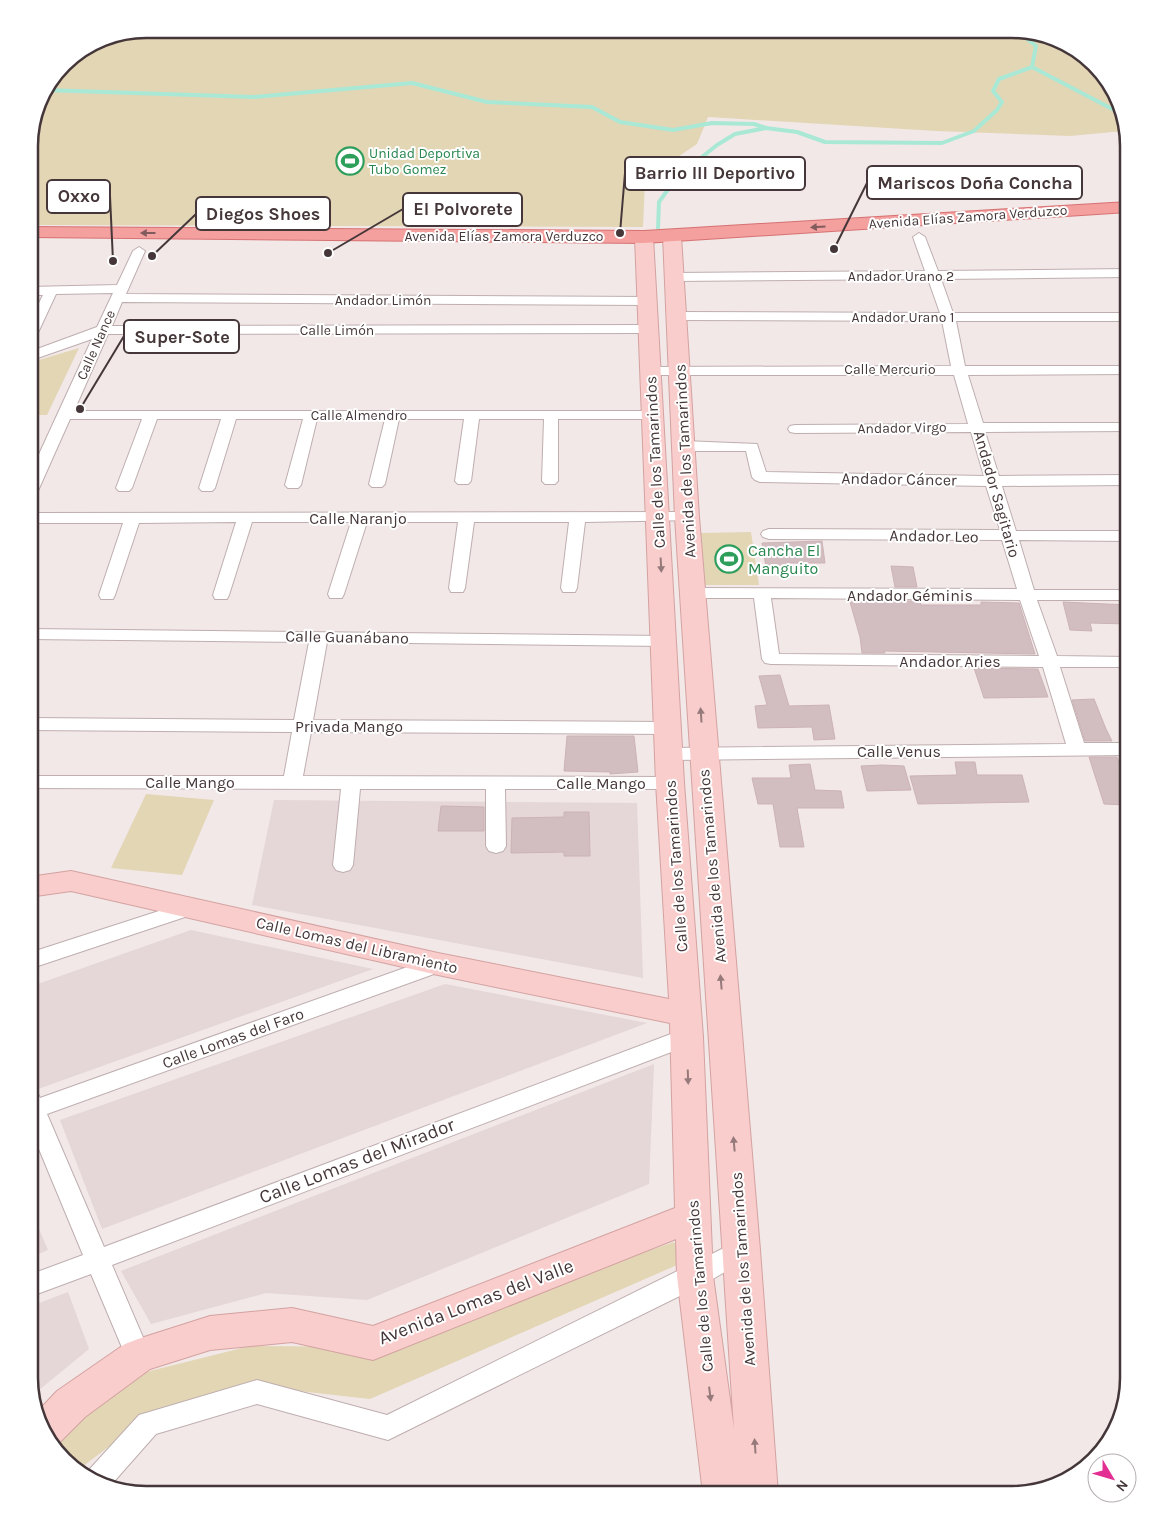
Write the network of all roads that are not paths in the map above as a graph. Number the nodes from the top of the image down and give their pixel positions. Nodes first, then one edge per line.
1 (1120, 208) edge
2 (1039, 230) dead end
3 (38, 232) edge
4 (919, 237) junction
5 (38, 249) edge
6 (139, 250) junction
7 (662, 250) junction
8 (1120, 273) edge
9 (934, 276) junction
10 (390, 285) dead end
11 (38, 291) edge
12 (51, 291) junction
13 (119, 294) junction
14 (387, 300) junction
15 (648, 301) junction
16 (677, 316) junction
17 (948, 317) junction
18 (1120, 317) edge
19 (38, 318) edge
20 (649, 329) junction
21 (103, 330) junction
22 (382, 330) junction
23 (38, 354) edge
24 (959, 369) junction
25 (680, 370) junction
26 (1120, 370) edge
27 (651, 371) junction
28 (65, 415) junction
29 (151, 415) junction
30 (230, 415) junction
31 (311, 415) junction
32 (393, 415) junction
33 (472, 415) junction
34 (551, 415) junction
35 (653, 415) junction
36 (978, 427) junction
37 (1120, 427) edge
38 (795, 429) dead end
39 (684, 446) junction
40 (38, 474) edge
41 (993, 480) junction
42 (1120, 480) edge
43 (463, 481) dead end
44 (550, 481) dead end
45 (377, 484) dead end
46 (293, 485) dead end
47 (124, 488) dead end
48 (207, 488) dead end
49 (467, 517) junction
50 (578, 517) junction
51 (672, 517) junction
52 (38, 518) edge
53 (133, 518) junction
54 (245, 518) junction
55 (360, 518) junction
56 (769, 534) dead end
57 (1120, 536) edge
58 (1010, 537) junction
59 (457, 588) dead end
60 (569, 588) dead end
61 (692, 593) junction
62 (336, 594) dead end
63 (762, 594) junction
64 (107, 595) dead end
65 (221, 595) dead end
66 (1027, 595) junction
67 (1120, 595) edge
68 (38, 634) edge
69 (319, 637) junction
70 (664, 641) junction
71 (771, 659) joint
72 (1050, 662) junction
73 (1120, 662) edge
74 (38, 724) edge
75 (303, 726) junction
76 (669, 728) junction
77 (1120, 749) edge
78 (1077, 750) junction
79 (703, 753) junction
80 (670, 754) junction
81 (38, 782) edge
82 (292, 782) junction
83 (351, 782) junction
84 (495, 783) junction
85 (670, 783) junction
86 (496, 846) dead end
87 (343, 865) dead end
88 (38, 886) edge
89 (193, 907) junction
90 (38, 958) edge
91 (438, 964) junction
92 (686, 1026) junction
93 (38, 1103) edge
94 (38, 1124) edge
95 (692, 1216) junction
96 (742, 1250) junction
97 (97, 1259) junction
98 (696, 1276) junction
99 (38, 1282) edge
100 (138, 1356) junction
101 (49, 1426) edge
102 (102, 1476) edge
103 (722, 1486) edge
104 (757, 1486) edge

1 -> 7 main road, Avenida Elías Zamora Verduzco
2 - 4 main road, Avenida Elías Zamora Verduzco
7 -> 3 main road, Avenida Elías Zamora Verduzco
4 - 7 main road, Avenida Elías Zamora Verduzco
4 - 9 street, Andador Sagitario
5 - 6 main road, Avenida Elías Zamora Verduzco
6 - 7 main road, Avenida Elías Zamora Verduzco
6 - 13 street, Calle Nance
7 - 9 street, Andador Urano 2
7 - 15 street, Calle de los Tamarindos
7 - 16 street, Avenida de los Tamarindos
8 - 9 street, Andador Urano 2
9 - 17 street, Andador Sagitario
10 - 14 street
11 - 12 street, Andador Limón
12 - 13 street, Andador Limón
12 - 19 street
13 - 14 street, Andador Limón
13 - 21 street, Calle Nance
14 - 15 street, Andador Limón
14 - 22 street
15 - 20 street, Calle de los Tamarindos
16 - 17 street, Andador Urano 1
16 - 25 street, Avenida de los Tamarindos
17 - 18 street, Andador Urano 1
17 - 24 street, Andador Sagitario
20 - 22 street, Calle Limón
20 - 27 street, Calle de los Tamarindos
21 - 22 street, Calle Limón
21 - 23 street, Calle Limón
21 - 28 street, Calle Nance
24 - 25 street, Calle Mercurio
24 - 26 street, Calle Mercurio
24 - 36 street, Andador Sagitario
25 - 27 street, Calle Mercurio
25 - 39 street, Avenida de los Tamarindos
27 - 35 street, Calle de los Tamarindos
28 - 29 street, Calle Almendro
28 - 40 street, Calle Nance
29 - 30 street, Calle Almendro
29 - 47 street
30 - 31 street, Calle Almendro
30 - 48 street
31 - 32 street, Calle Almendro
31 - 46 street
32 - 33 street, Calle Almendro
32 - 45 street
33 - 34 street, Calle Almendro
33 - 43 street
34 - 35 street, Calle Almendro
34 - 44 street
35 - 51 street, Calle de los Tamarindos
36 - 37 street, Andador Virgo
36 - 38 street, Andador Virgo
36 - 41 street, Andador Sagitario
39 - 41 street, Andador Cáncer
39 - 51 street, Avenida de los Tamarindos
41 - 42 street, Andador Cáncer
41 - 58 street, Andador Sagitario
49 - 50 street, Calle Naranjo
49 - 55 street, Calle Naranjo
49 - 59 street
50 - 51 street, Calle Naranjo
50 - 60 street
51 - 61 street, Avenida de los Tamarindos
51 -> 70 street, Calle de los Tamarindos
52 - 53 street, Calle Naranjo
53 - 54 street, Calle Naranjo
53 - 64 street
54 - 55 street, Calle Naranjo
54 - 65 street
55 - 62 street
56 - 58 street, Andador Leo
57 - 58 street, Andador Leo
58 - 66 street, Andador Sagitario
61 - 63 street, Andador Géminis
79 -> 61 street, Avenida de los Tamarindos
63 - 66 street, Andador Géminis
63 - 71 street
66 - 67 street, Andador Géminis
66 - 72 street, Andador Sagitario
68 - 69 street, Calle Guanábano
69 - 70 street, Calle Guanábano
69 - 75 street
70 - 76 street, Calle de los Tamarindos
71 - 72 street, Andador Aries
72 - 73 street, Andador Aries
72 - 78 street, Andador Sagitario
74 - 75 street, Privada Mango
75 - 76 street, Privada Mango
75 - 82 street
76 - 80 street, Calle de los Tamarindos
77 - 78 street, Calle Venus
78 - 79 street, Calle Venus
79 - 80 street, Calle Venus
96 -> 79 street, Avenida de los Tamarindos
80 - 85 street, Calle de los Tamarindos
81 - 82 street, Calle Mango
82 - 83 street, Calle Mango
83 - 84 street, Calle Mango
83 - 87 street
84 - 85 street, Calle Mango
84 - 86 street
85 - 92 street, Calle de los Tamarindos
88 - 89 street, Calle Lomas del Libramiento
89 - 90 street
89 - 91 street, Calle Lomas del Libramiento
91 - 92 street, Calle Lomas del Libramiento
91 - 93 street, Calle Lomas del Faro
92 -> 95 street, Calle de los Tamarindos
92 - 97 street, Calle Lomas del Mirador
94 - 97 street
95 - 98 street, Calle de los Tamarindos
95 - 100 street, Avenida Lomas del Valle
96 - 98 street
104 -> 96 street, Avenida de los Tamarindos
97 - 99 street, Calle Lomas del Mirador
97 - 100 street
98 - 102 street
98 -> 103 street, Calle de los Tamarindos
100 - 101 street, Avenida Lomas del Valle

